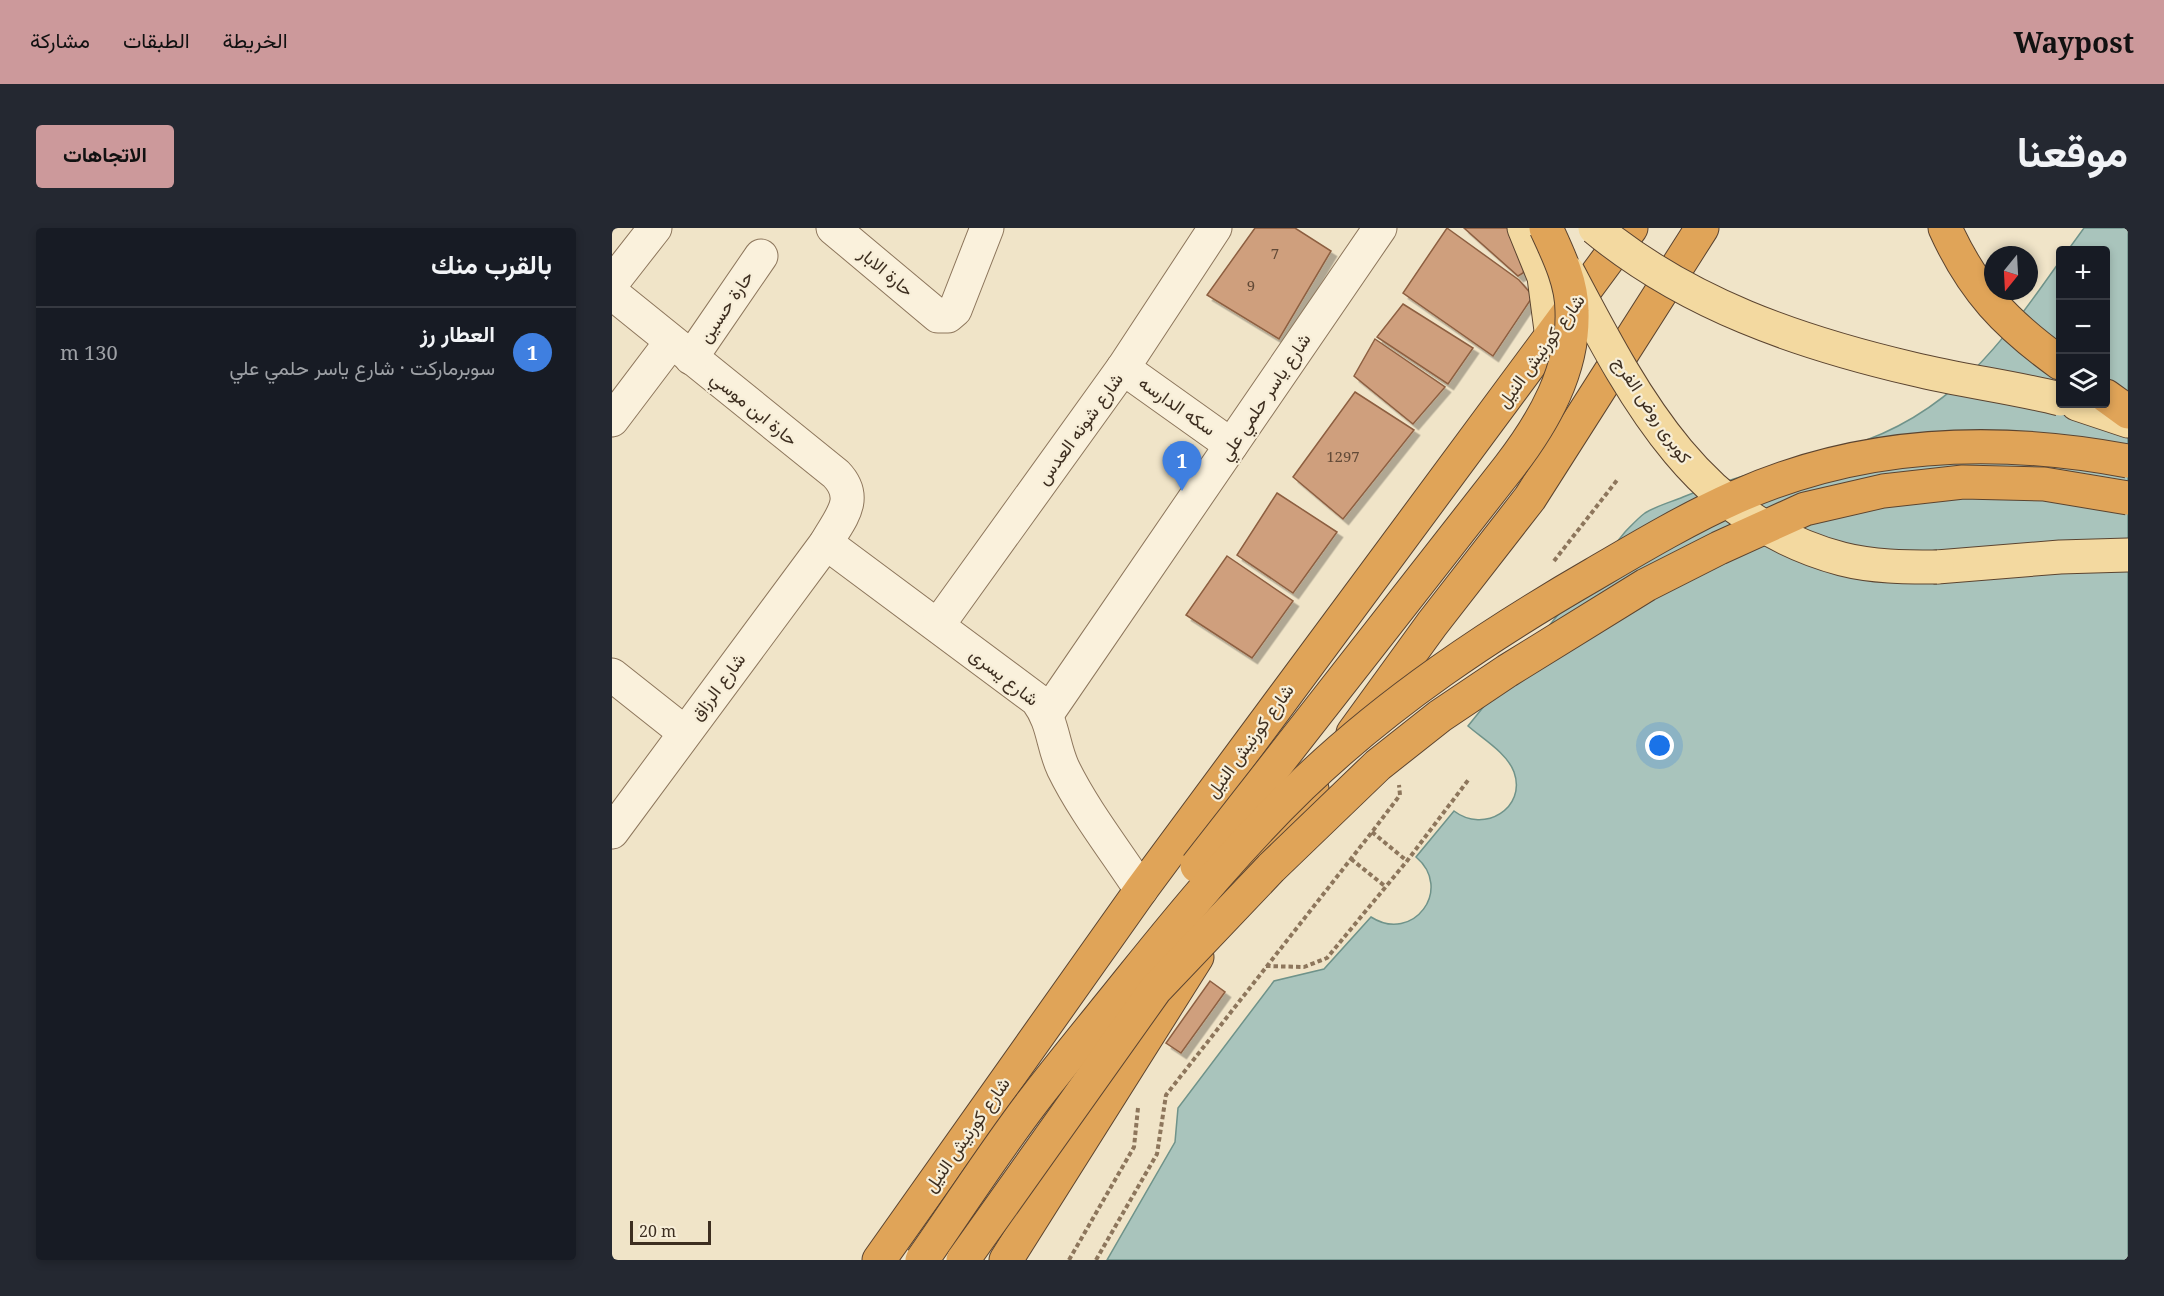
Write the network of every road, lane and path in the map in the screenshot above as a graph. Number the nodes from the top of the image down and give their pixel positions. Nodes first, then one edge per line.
1 (655, 228) edge
2 (834, 228) edge
3 (1215, 228) edge
4 (1380, 228) edge
5 (1524, 228) edge
6 (1545, 228) edge
7 (1596, 228) edge
8 (1631, 228) edge
9 (1702, 228) edge
10 (1945, 228) edge
11 (985, 229) edge
12 (761, 256) dead end
13 (612, 283) edge
14 (612, 294) edge
15 (1552, 338) junction
16 (681, 350) junction
17 (2056, 359) edge
18 (1123, 368) junction
19 (2056, 398) edge
20 (2110, 399) edge
21 (2090, 408) edge
22 (2128, 412) edge
23 (613, 417) edge
24 (2128, 421) edge
25 (1231, 445) junction
26 (2128, 461) edge
27 (1618, 479) dead end
28 (2128, 498) edge
29 (826, 543) junction
30 (2128, 555) edge
31 (1554, 562) dead end
32 (938, 626) junction
33 (612, 675) edge
34 (1047, 714) junction
35 (684, 732) junction
36 (1398, 776) dead end
37 (1469, 779) dead end
38 (612, 832) edge
39 (1372, 832) junction
40 (1351, 859) junction
41 (1407, 861) junction
42 (1386, 887) junction
43 (1141, 890) junction
44 (1266, 966) junction
45 (1139, 1105) dead end
46 (1029, 1221) junction
47 (879, 1260) edge
48 (922, 1260) edge
49 (963, 1260) edge
50 (1006, 1260) edge
51 (1069, 1260) edge
52 (1096, 1260) edge

1 - 13 street
2 - 11 street, حارة الابار
3 - 18 street, شارع شونه العدس
4 - 25 street, شارع ياسر حلمي علي
5 - 15 main road
6 - 30 main road, كوبرى روض الفرج, bridge
6 - 46 highway, bridge
7 - 19 main road, bridge
8 - 15 highway, شارع كورنيش النيل
9 - 46 highway
10 - 17 highway
12 - 16 street, حارة حسين
14 - 16 street, حارة ابن موسي
15 - 43 highway, شارع كورنيش النيل
16 - 23 street, حارة حسين
16 - 29 street, حارة ابن موسي
18 - 25 street, سكه الدارسه
18 - 32 street, شارع شونه العدس
20 - 22 highway
21 - 24 main road
25 - 34 street, شارع ياسر حلمي علي
26 - 48 highway, bridge
27 - 31 path
28 - 49 highway, bridge
29 - 32 street, شارع يسرى
29 - 35 street, شارع الرزاق
32 - 34 street, شارع يسرى
33 - 35 street
34 - 43 street, شارع يسرى
35 - 38 street, شارع الرزاق
36 - 39 path
37 - 41 path
39 - 40 path
39 - 41 path
40 - 42 path
40 - 44 path
41 - 42 path
42 - 44 path
43 - 47 highway, شارع كورنيش النيل
44 - 52 path
45 - 51 path
46 - 50 highway

